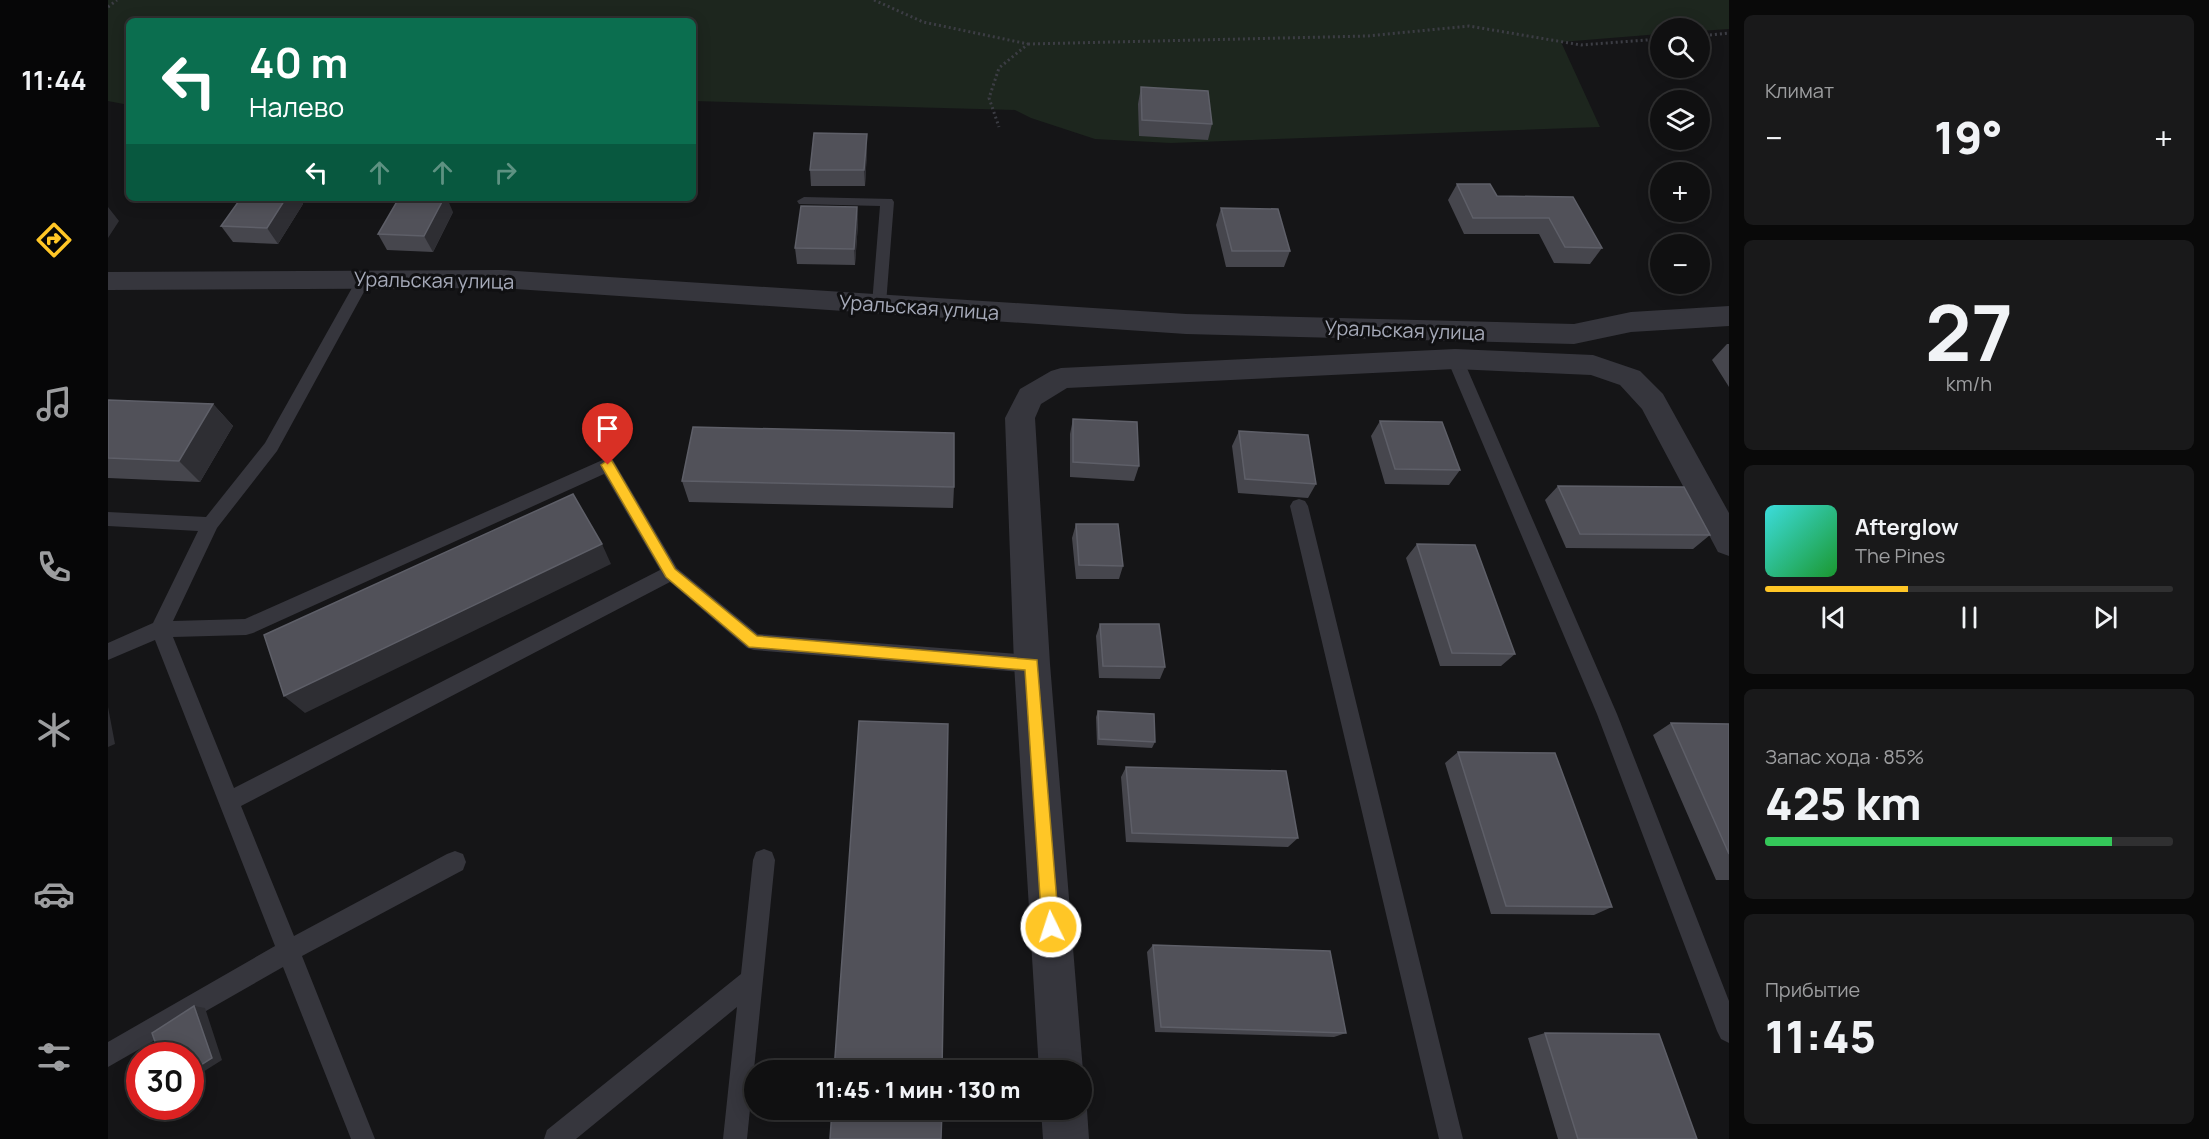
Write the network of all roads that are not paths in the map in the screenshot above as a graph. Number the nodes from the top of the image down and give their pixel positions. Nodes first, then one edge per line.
1 (804, 201) dead end
2 (364, 279) junction
3 (108, 281) edge
4 (879, 304) junction
5 (1729, 316) edge
6 (1575, 334) junction
7 (1455, 359) junction
8 (1593, 365) junction
9 (1299, 506) dead end
10 (108, 519) edge
11 (210, 524) junction
12 (1729, 543) edge
13 (670, 573) junction
14 (160, 630) junction
15 (108, 652) edge
16 (1032, 664) junction
17 (229, 801) junction
18 (764, 860) dead end
19 (455, 862) dead end
20 (289, 951) junction
21 (752, 980) junction
22 (1729, 1031) edge
23 (108, 1055) edge
24 (1060, 1060) edge
25 (1065, 1120) edge
26 (363, 1139) edge
27 (556, 1139) edge
28 (735, 1139) edge
29 (1066, 1139) edge
30 (1451, 1139) edge

1 - 4 lane
2 - 3 street, Уральская улица
2 - 4 street, Уральская улица
2 - 11 lane
4 - 6 street, Уральская улица
5 - 6 street, Уральская улица
6 - 8 street
7 - 8 street
7 - 16 street
7 - 22 lane
8 - 12 street
9 - 30 lane
10 - 11 lane
11 - 14 lane
13 - 14 lane
13 - 16 lane
13 - 17 lane
14 - 15 lane
14 - 17 lane
16 - 24 street
17 - 20 lane
18 - 21 lane
19 - 20 lane
20 - 23 lane
20 - 26 lane
21 - 27 lane
21 - 28 lane
25 - 29 street

